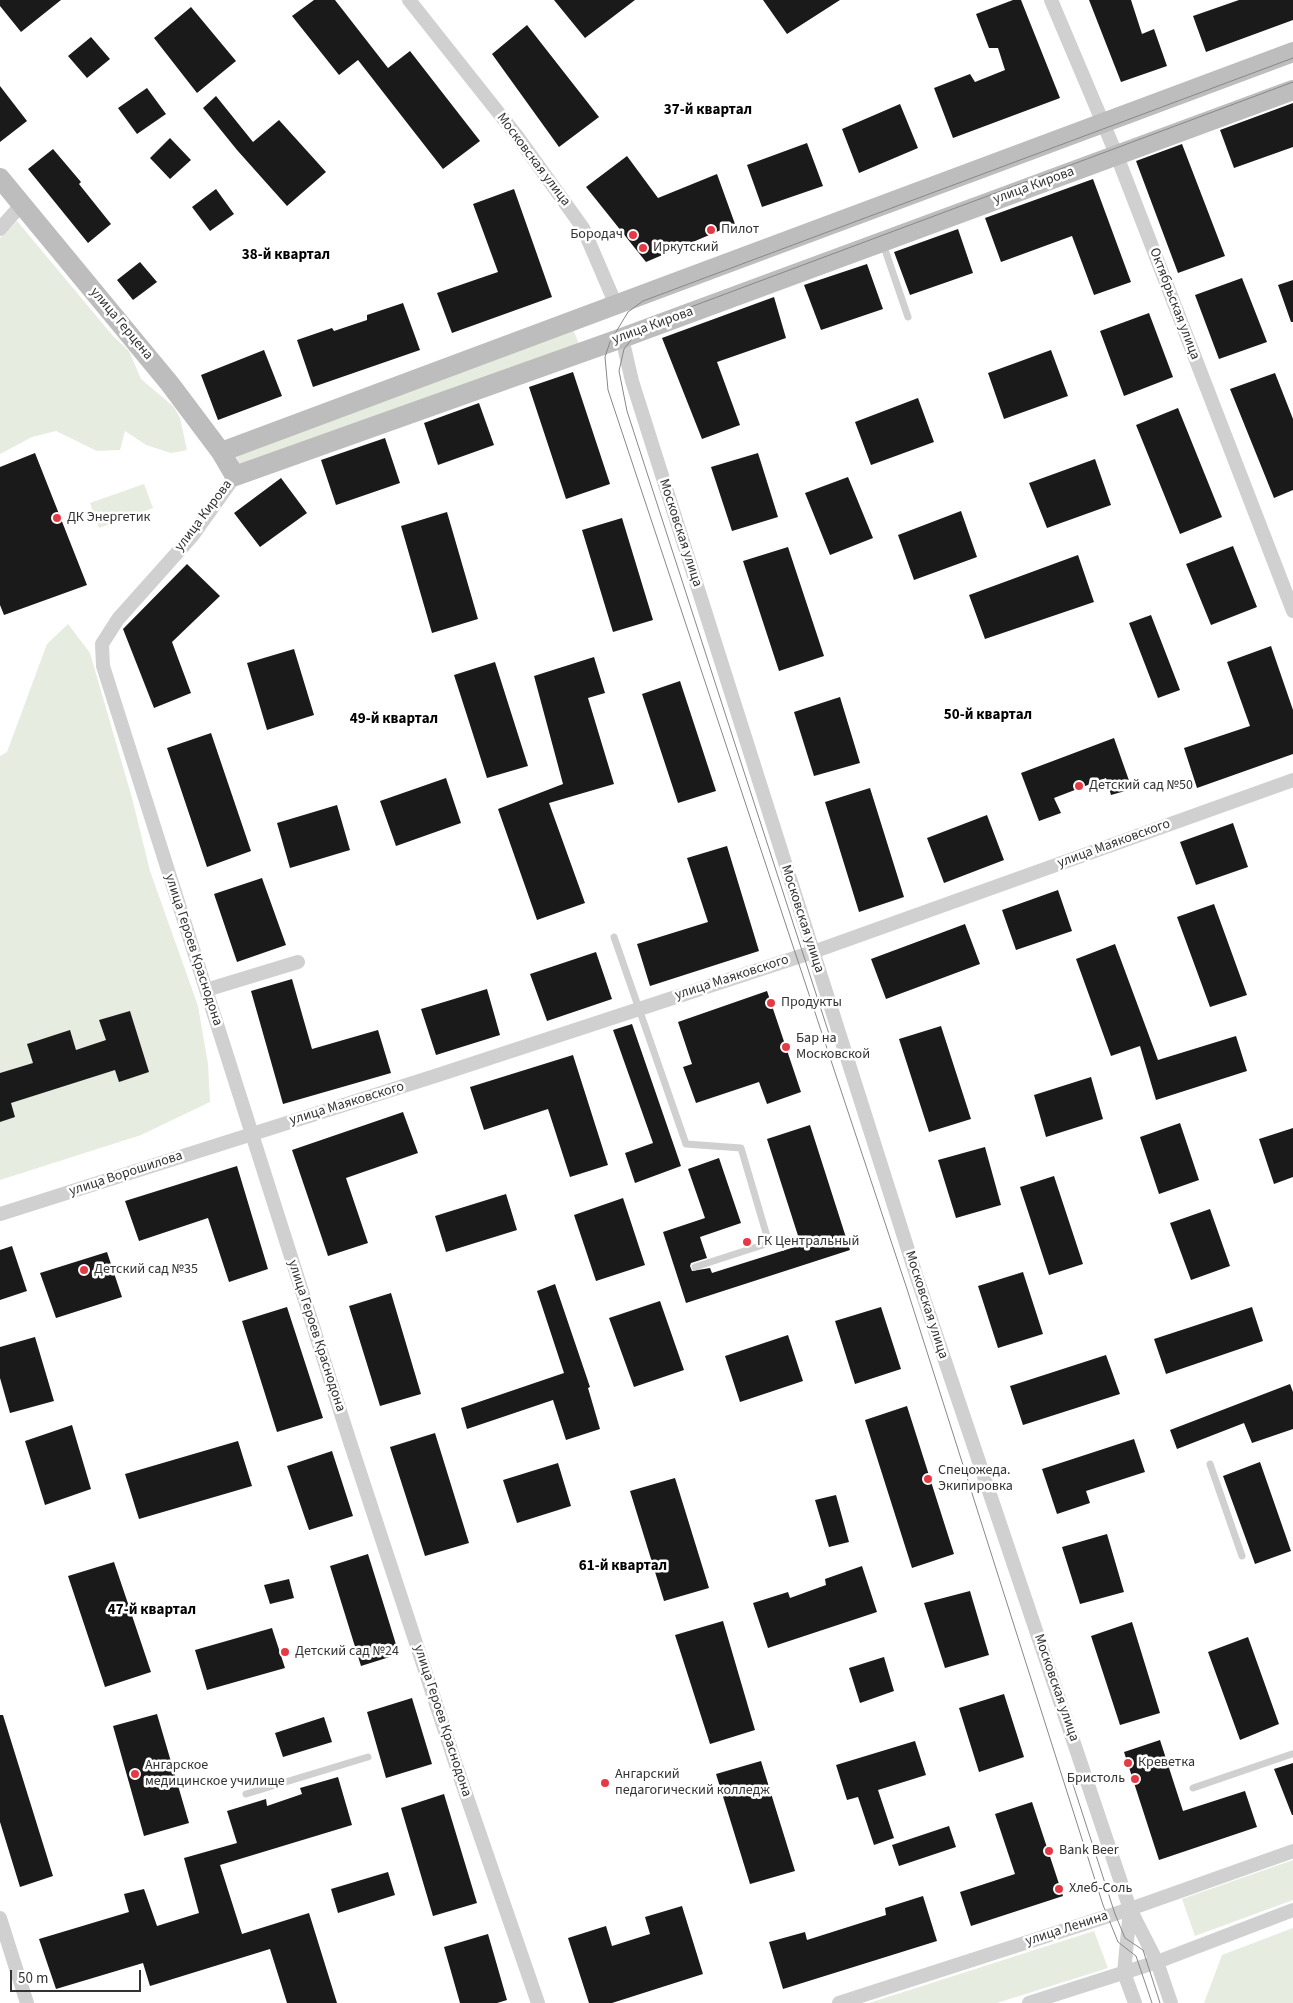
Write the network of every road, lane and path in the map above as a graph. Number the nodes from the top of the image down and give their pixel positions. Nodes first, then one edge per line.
1 (409, 0) edge
2 (1051, 0) edge
3 (1293, 52) edge
4 (1293, 90) edge
5 (1103, 122) junction
6 (1117, 156) junction
7 (0, 178) edge
8 (21, 205) junction
9 (0, 229) edge
10 (882, 242) junction
11 (616, 305) junction
12 (908, 316) dead end
13 (622, 338) junction
14 (221, 452) junction
15 (235, 476) junction
16 (1293, 611) edge
17 (103, 666) joint
18 (1293, 780) edge
19 (614, 937) dead end
20 (812, 952) junction
21 (298, 962) dead end
22 (206, 990) junction
23 (638, 1009) junction
24 (252, 1133) junction
25 (0, 1214) edge
26 (695, 1267) dead end
27 (1210, 1464) dead end
28 (1242, 1556) dead end
29 (1292, 1754) edge
30 (368, 1758) dead end
31 (1193, 1788) dead end
32 (246, 1794) dead end
33 (1293, 1851) edge
34 (1130, 1909) junction
35 (1293, 1910) edge
36 (0, 1918) edge
37 (1158, 1962) junction
38 (1124, 1973) junction
39 (27, 2003) edge
40 (538, 2003) edge
41 (839, 2003) edge
42 (1029, 2003) edge
43 (1135, 2003) edge
44 (1171, 2003) edge

1 - 11 street, Московская улица
2 - 5 street, Октябрьская улица
3 - 5 street
4 - 6 street, улица Кирова
5 - 6 street, Октябрьская улица
5 - 11 street
6 - 10 street, улица Кирова
6 - 16 street, Октябрьская улица
7 - 8 street, улица Герцена
8 - 9 street
8 - 14 street, улица Герцена
10 - 12 lane
10 - 13 street, улица Кирова
11 - 13 street, Московская улица
11 - 14 street
13 - 15 street, улица Кирова
13 - 20 street, Московская улица
14 - 15 street, улица Герцена
15 - 17 street, улица Кирова
17 - 22 street, улица Героев Краснодона
18 - 20 street, улица Маяковского
19 - 23 lane
20 - 23 street, улица Маяковского
20 - 34 street, Московская улица
21 - 22 street
22 - 24 street, улица Героев Краснодона
23 - 24 street, улица Маяковского
23 - 26 lane
24 - 25 street, улица Ворошилова
24 - 40 street, улица Героев Краснодона
27 - 28 lane
29 - 31 lane
30 - 32 lane
33 - 34 street, улица Ленина
34 - 37 street, Московская улица
34 - 38 street, Московская улица
34 - 41 street, улица Ленина
35 - 37 street
36 - 39 street
37 - 38 street
37 - 44 street, Московская улица
38 - 42 street
38 - 43 street, Московская улица

